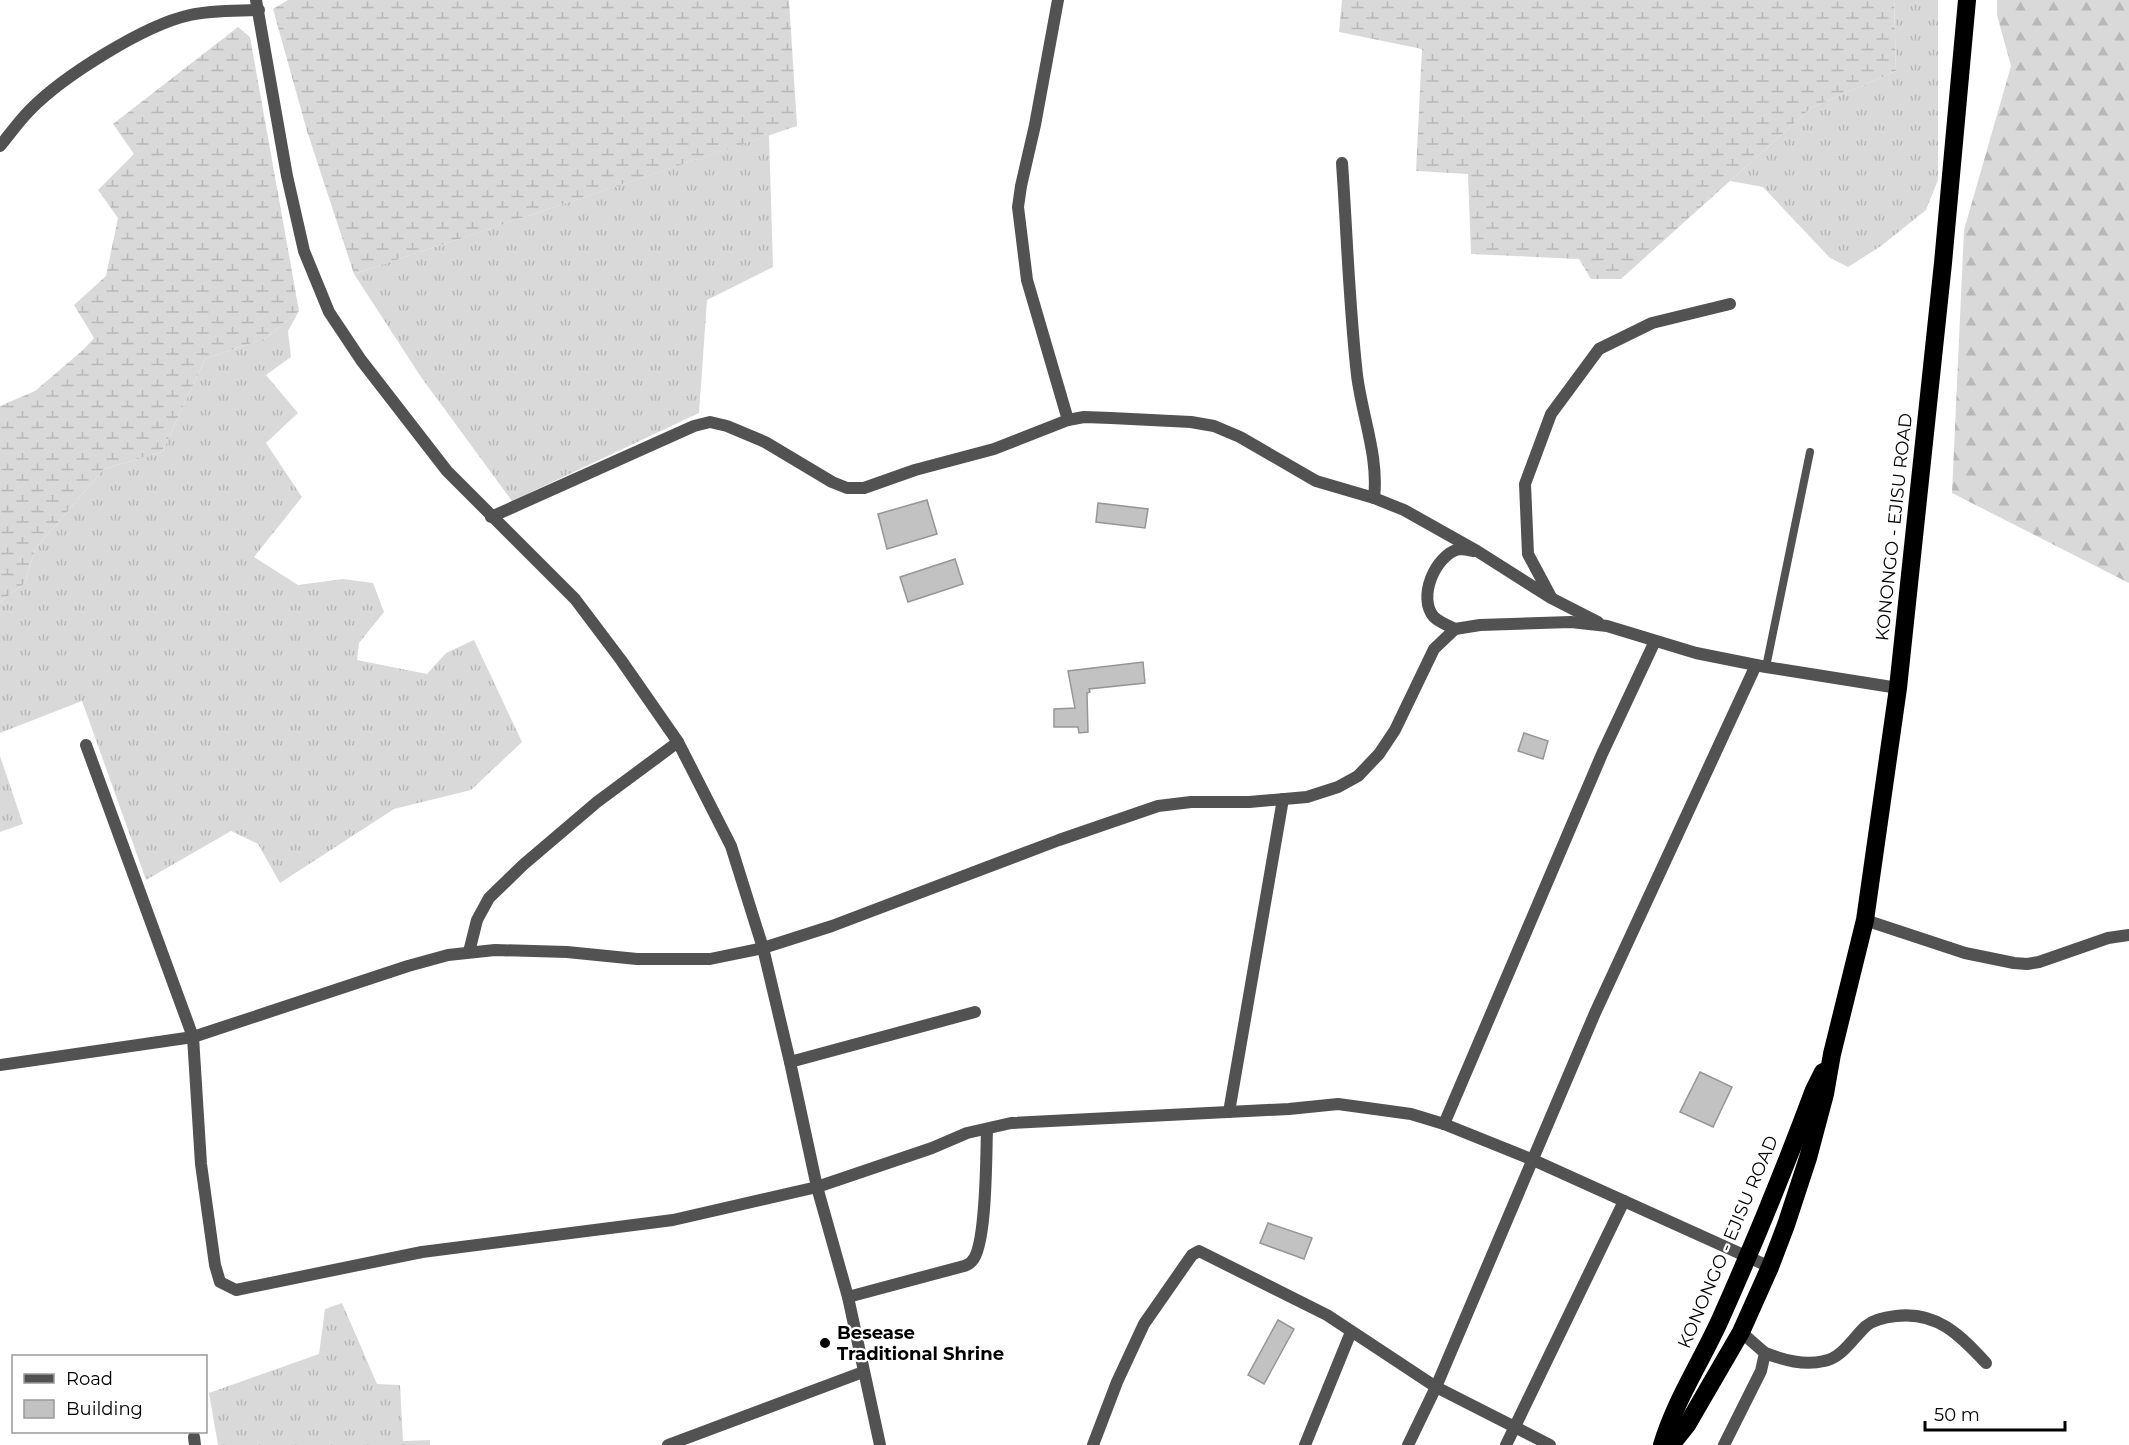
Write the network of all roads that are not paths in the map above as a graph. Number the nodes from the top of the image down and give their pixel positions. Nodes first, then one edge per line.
1 (1058, 0) edge
2 (1967, 0) edge
3 (257, 5) edge
4 (0, 146) edge
5 (1342, 163) dead end
6 (1730, 304) dead end
7 (1068, 420) junction
8 (1810, 452) dead end
9 (1374, 498) junction
10 (491, 517) junction
11 (1477, 551) junction
12 (1551, 598) junction
13 (1607, 626) junction
14 (1455, 629) junction
15 (1656, 641) junction
16 (1761, 666) junction
17 (1898, 688) junction
18 (678, 742) junction
19 (86, 746) dead end
20 (1283, 799) junction
21 (1865, 920) junction
22 (2129, 936) edge
23 (763, 948) junction
24 (469, 952) junction
25 (975, 1012) dead end
26 (193, 1037) junction
27 (1832, 1054) junction
28 (790, 1062) junction
29 (0, 1065) edge
30 (1229, 1112) junction
31 (1444, 1124) junction
32 (987, 1129) junction
33 (1531, 1159) junction
34 (817, 1187) junction
35 (1624, 1201) junction
36 (1749, 1256) junction
37 (1770, 1267) junction
38 (848, 1298) junction
39 (1351, 1332) junction
40 (1741, 1332) junction
41 (1765, 1353) junction
42 (1986, 1363) dead end
43 (863, 1372) junction
44 (1436, 1387) junction
45 (1514, 1426) junction
46 (668, 1445) edge
47 (880, 1445) edge
48 (1093, 1445) edge
49 (1305, 1445) edge
50 (1408, 1445) edge
51 (1506, 1445) edge
52 (1550, 1445) edge
53 (1662, 1445) edge
54 (1671, 1445) edge
55 (1724, 1445) edge

1 - 7 street
2 - 17 highway, KONONGO - EJISU ROAD
3 - 4 street
3 - 10 street
5 - 9 street
6 - 12 street
7 - 9 street
7 - 10 street
8 - 16 lane
9 - 11 street
10 - 18 street
11 - 12 street
11 - 14 street
12 - 13 street
13 - 14 street
13 - 15 street
14 - 20 street
15 - 16 street
15 - 31 street
16 - 17 street
16 - 33 street
17 - 21 highway, KONONGO - EJISU ROAD
18 - 23 street
18 - 24 street
19 - 26 street
20 - 23 street
20 - 30 street
21 - 22 street
21 - 27 highway, KONONGO - EJISU ROAD
23 - 24 street
23 - 28 street
24 - 26 street
25 - 28 street
26 - 29 street
26 - 34 street
27 - 36 highway, KONONGO - EJISU ROAD
27 - 37 highway, KONONGO - EJISU ROAD
28 - 34 street
30 - 31 street
30 - 32 street
31 - 33 street
32 - 34 street
32 - 38 street
33 - 35 street
33 - 44 street
34 - 38 street
35 - 36 street
35 - 45 street
36 - 37 street
36 - 53 highway, KONONGO - EJISU ROAD
37 - 40 highway, KONONGO - EJISU ROAD
38 - 43 street
39 - 44 street
39 - 48 street
39 - 49 street
40 - 41 street
40 - 54 highway, KONONGO - EJISU ROAD
41 - 42 street
41 - 55 street
43 - 46 street
43 - 47 street
44 - 45 street
44 - 50 street
45 - 51 street
45 - 52 street

